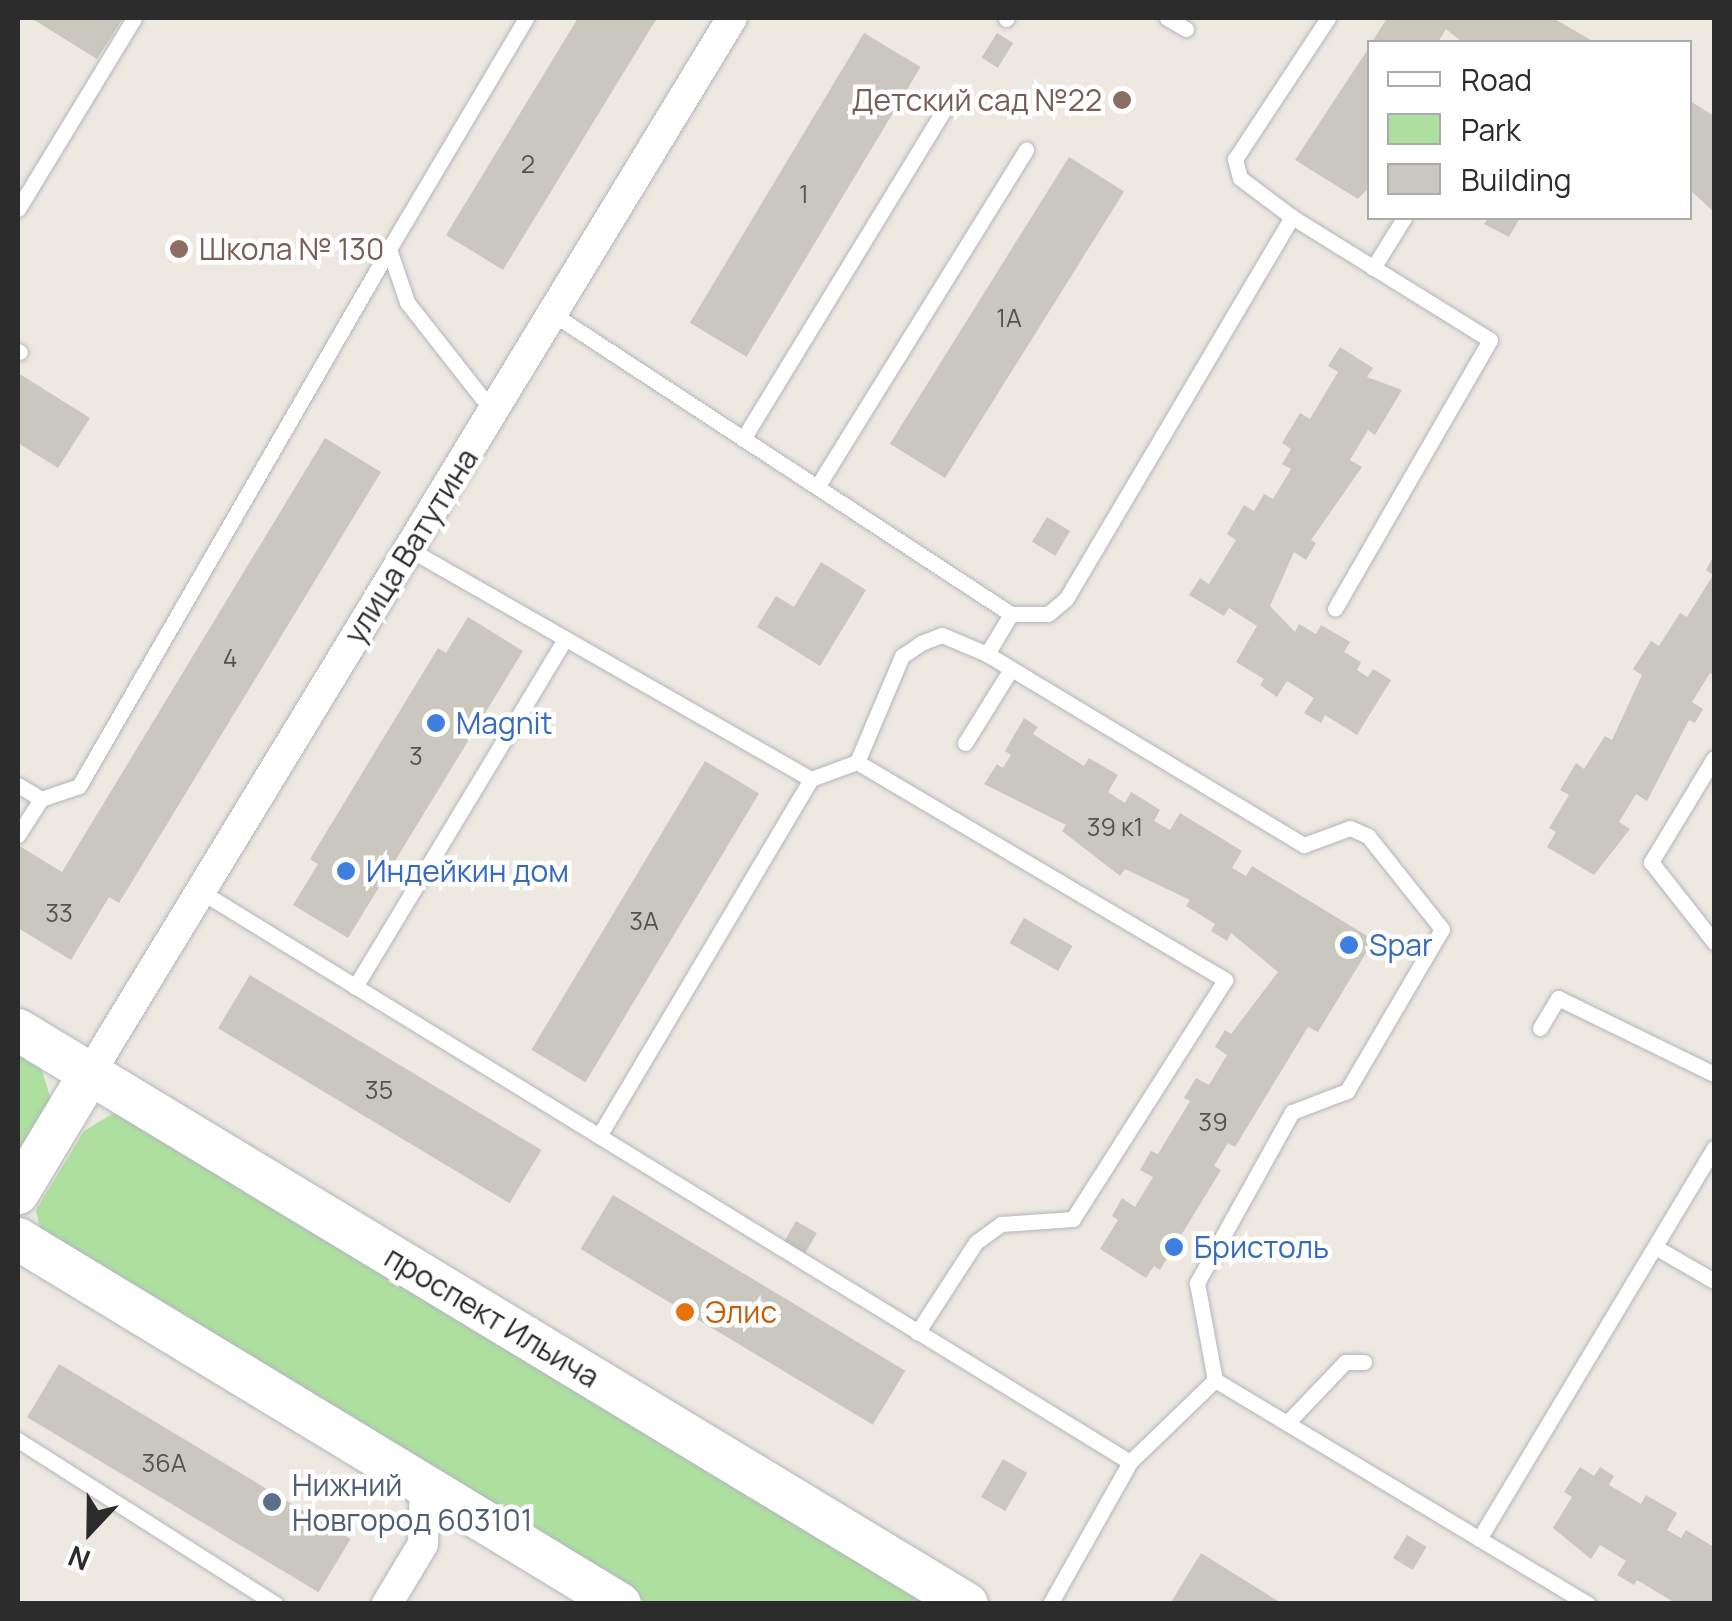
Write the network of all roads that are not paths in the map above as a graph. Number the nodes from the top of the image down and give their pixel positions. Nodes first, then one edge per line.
1 (134, 18) edge
2 (526, 18) edge
3 (732, 18) edge
4 (1166, 18) edge
5 (1328, 18) edge
6 (1186, 29) dead end
7 (949, 102) dead end
8 (1026, 150) dead end
9 (18, 209) edge
10 (1292, 218) junction
11 (1403, 220) edge
12 (389, 249) junction
13 (1373, 268) junction
14 (554, 314) junction
15 (494, 414) junction
16 (744, 439) junction
17 (818, 487) junction
18 (408, 549) junction
19 (1334, 608) dead end
20 (1011, 614) junction
21 (563, 642) junction
22 (987, 654) junction
23 (1010, 669) junction
24 (965, 743) dead end
25 (1714, 758) edge
26 (856, 762) junction
27 (811, 778) junction
28 (18, 785) edge
29 (41, 799) junction
30 (18, 835) edge
31 (200, 890) junction
32 (1714, 942) edge
33 (355, 987) junction
34 (1540, 1028) dead end
35 (18, 1030) edge
36 (90, 1074) junction
37 (1714, 1074) edge
38 (598, 1136) junction
39 (1714, 1148) edge
40 (18, 1193) edge
41 (18, 1239) edge
42 (1657, 1248) junction
43 (1714, 1281) edge
44 (917, 1333) junction
45 (1364, 1362) dead end
46 (1215, 1380) junction
47 (1287, 1423) junction
48 (18, 1440) edge
49 (1130, 1462) junction
50 (426, 1485) junction
51 (1479, 1539) junction
52 (1587, 1603) edge
53 (274, 1604) edge
54 (387, 1604) edge
55 (620, 1604) edge
56 (967, 1604) edge
57 (1050, 1604) edge

1 - 9 lane
2 - 12 lane
3 - 14 street, улица Ватутина
4 - 6 lane
5 - 10 lane
7 - 16 lane
8 - 17 lane
10 - 13 lane
10 - 20 lane
11 - 13 lane
12 - 15 lane
12 - 29 lane
13 - 19 lane
14 - 15 street, улица Ватутина
14 - 16 lane
15 - 18 street, улица Ватутина
16 - 17 lane
17 - 20 lane
18 - 21 lane
18 - 31 street, улица Ватутина
20 - 22 lane
21 - 27 lane
21 - 33 lane
22 - 23 lane
22 - 26 lane
23 - 24 lane
23 - 46 lane
25 - 32 lane
26 - 27 lane
26 - 44 lane
27 - 38 lane
28 - 29 lane
29 - 30 lane
31 - 33 lane
31 - 36 street, улица Ватутина
33 - 38 lane
34 - 37 lane
35 - 36 street, проспект Ильича
36 - 40 street
36 - 56 street, проспект Ильича
38 - 44 lane
39 - 42 lane
41 - 50 street
42 - 43 lane
42 - 51 lane
44 - 49 lane
45 - 47 lane
46 - 47 lane
46 - 49 lane
47 - 51 lane
48 - 53 lane
49 - 57 lane
50 - 54 street
50 - 55 street
51 - 52 lane

